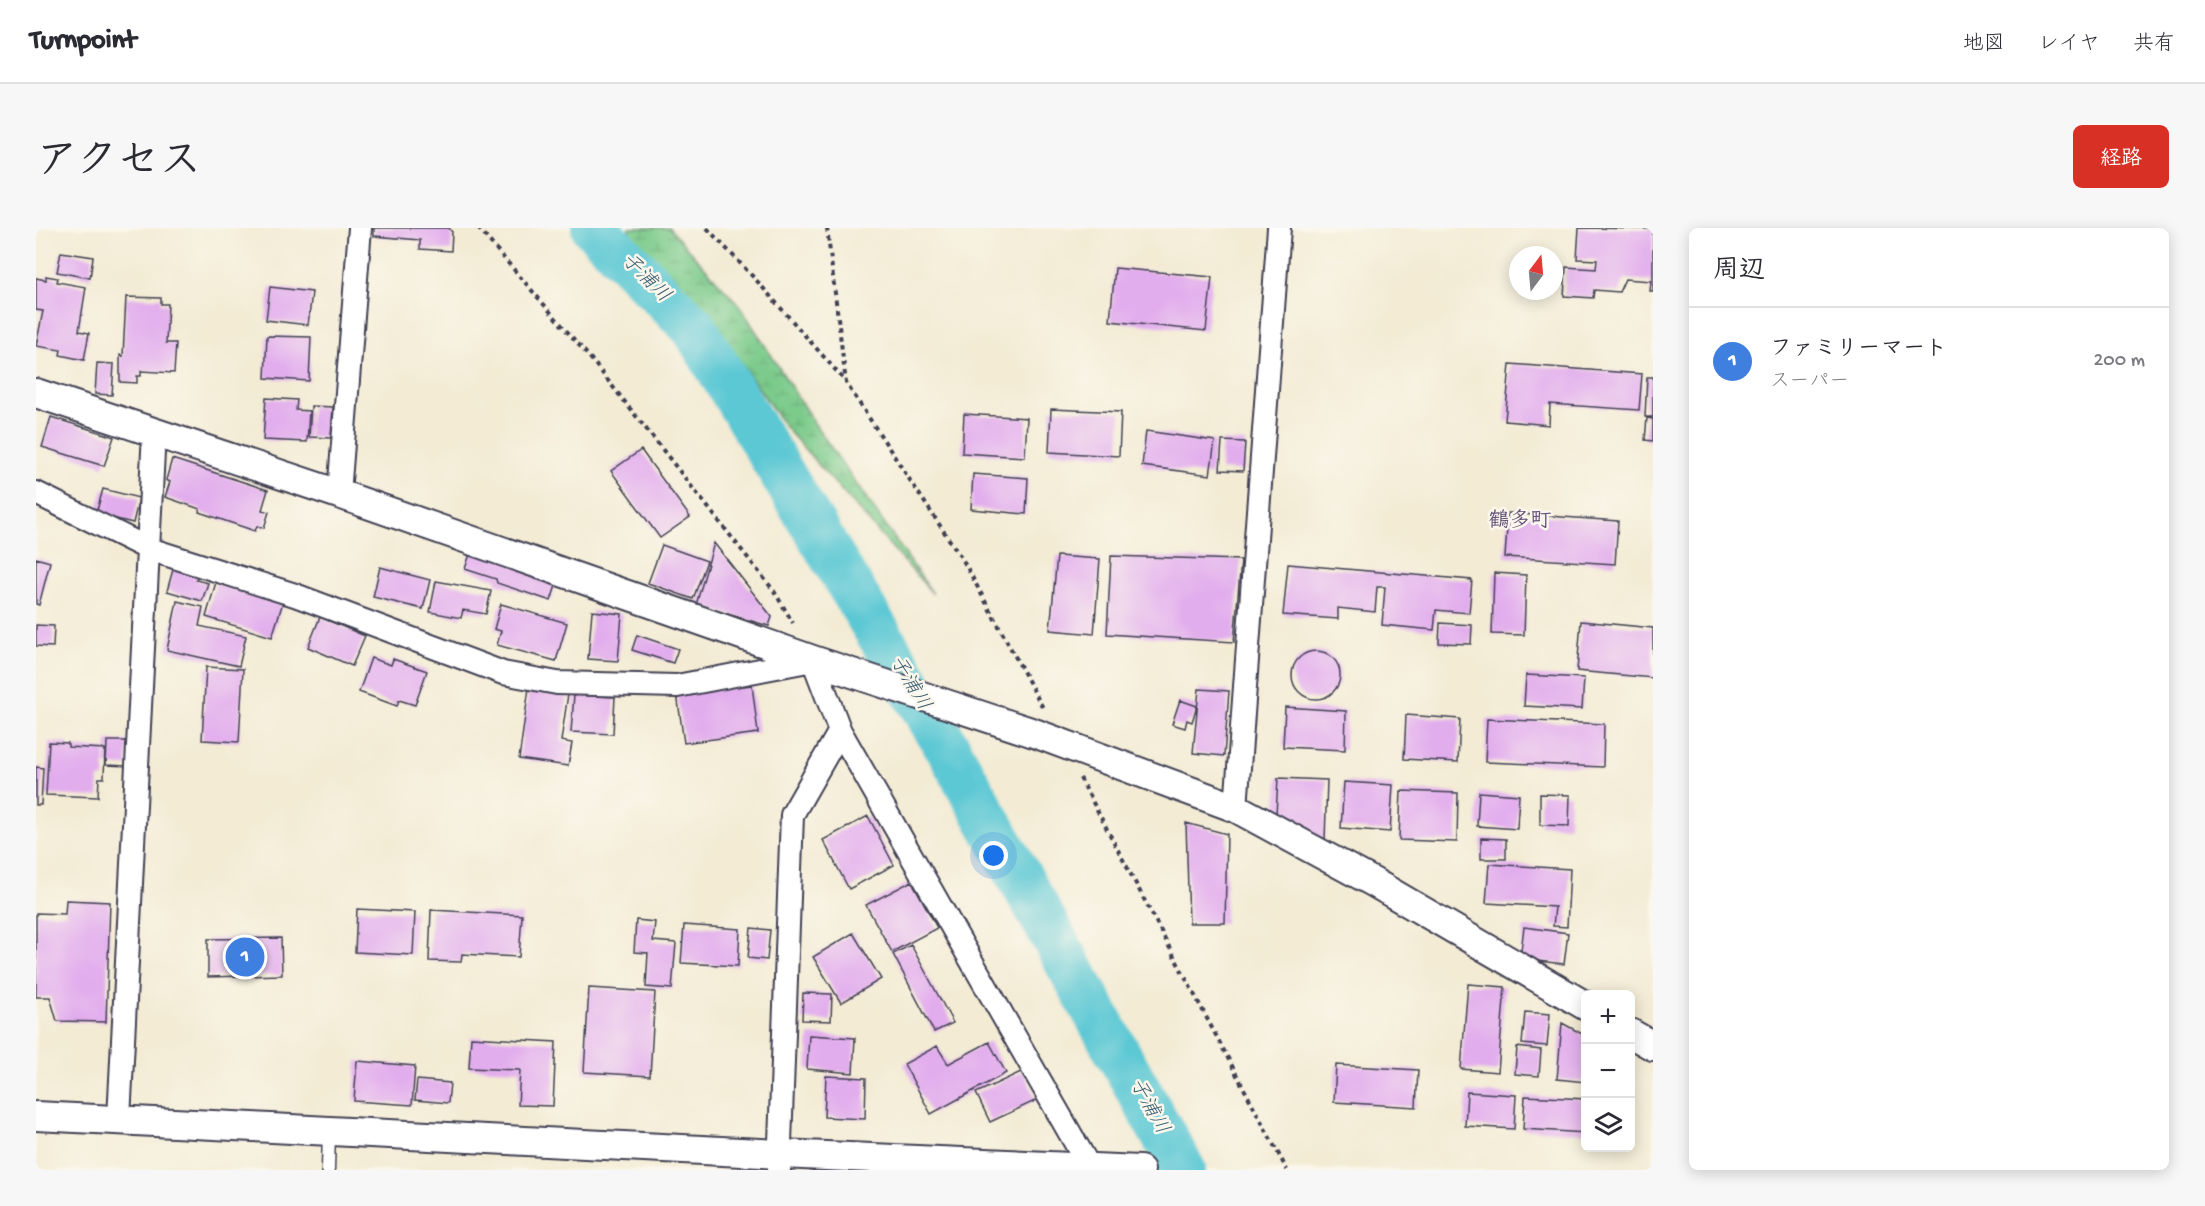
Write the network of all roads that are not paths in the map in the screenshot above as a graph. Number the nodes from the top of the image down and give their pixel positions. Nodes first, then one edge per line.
1 (360, 228) edge
2 (1279, 228) edge
3 (36, 393) edge
4 (154, 432) junction
5 (36, 493) edge
6 (339, 494) junction
7 (149, 549) junction
8 (813, 660) junction
9 (840, 731) junction
10 (1236, 808) junction
11 (1581, 1003) edge
12 (1635, 1036) edge
13 (1653, 1046) edge
14 (36, 1116) edge
15 (119, 1119) junction
16 (330, 1130) junction
17 (780, 1162) edge
18 (1109, 1169) edge
19 (328, 1170) edge

1 - 6 street
2 - 10 street
3 - 4 street
4 - 6 street
4 - 7 street
5 - 7 street
6 - 8 street
7 - 8 street
7 - 15 street
8 - 9 street
8 - 10 street
9 - 17 street
9 - 18 street
10 - 11 street
12 - 13 street
14 - 15 street
15 - 16 street
16 - 17 street
16 - 19 lane
17 - 18 street

